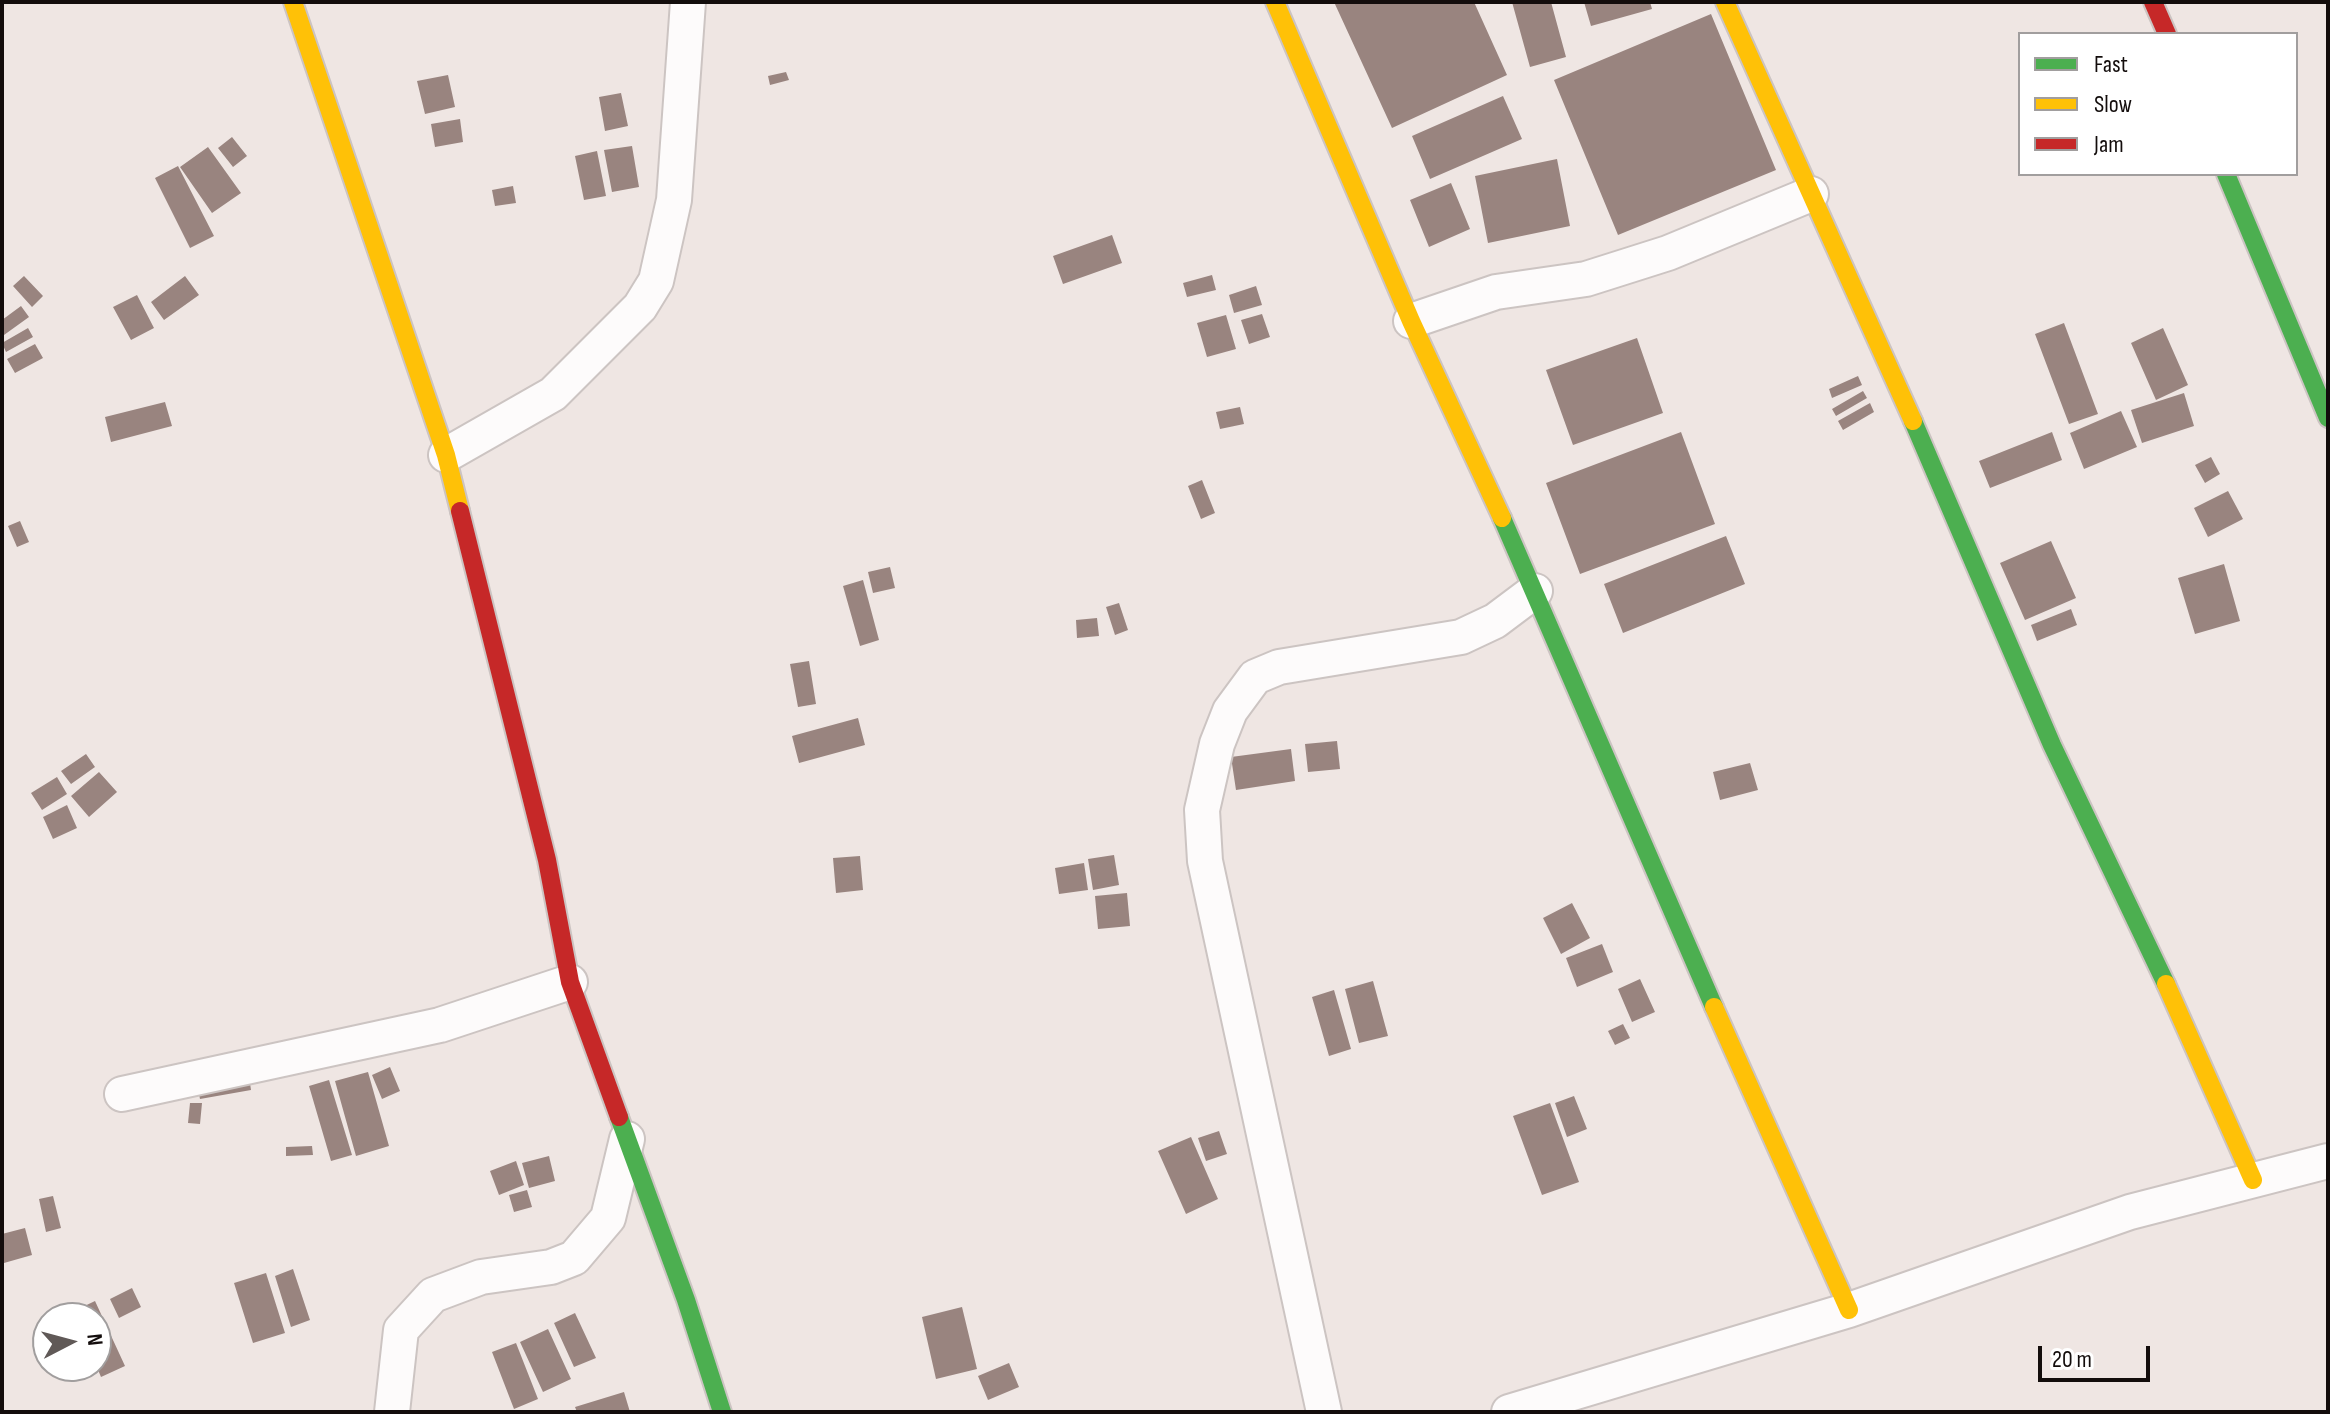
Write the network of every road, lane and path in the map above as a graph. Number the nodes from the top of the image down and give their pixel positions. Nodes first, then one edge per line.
1 (293, 2) edge
2 (688, 2) edge
3 (1275, 2) edge
4 (1725, 2) edge
5 (2153, 2) edge
6 (2166, 32) edge
7 (2227, 176) edge
8 (1811, 194) junction
9 (1411, 321) junction
10 (2328, 418) edge
11 (446, 455) junction
12 (1535, 591) junction
13 (570, 982) junction
14 (122, 1094) dead end
15 (627, 1139) junction
16 (2328, 1161) edge
17 (2253, 1180) junction
18 (1849, 1310) junction
19 (392, 1412) edge
20 (722, 1412) edge
21 (1324, 1412) edge
22 (1509, 1412) edge

1 - 11 street
2 - 11 street
3 - 9 street
4 - 8 street
5 - 6 street
7 - 10 street
8 - 9 street
8 - 17 street
9 - 12 street
11 - 13 street
12 - 18 street
12 - 21 street
13 - 14 street
13 - 15 street
15 - 19 street
15 - 20 street
16 - 17 street
17 - 18 street
18 - 22 street

